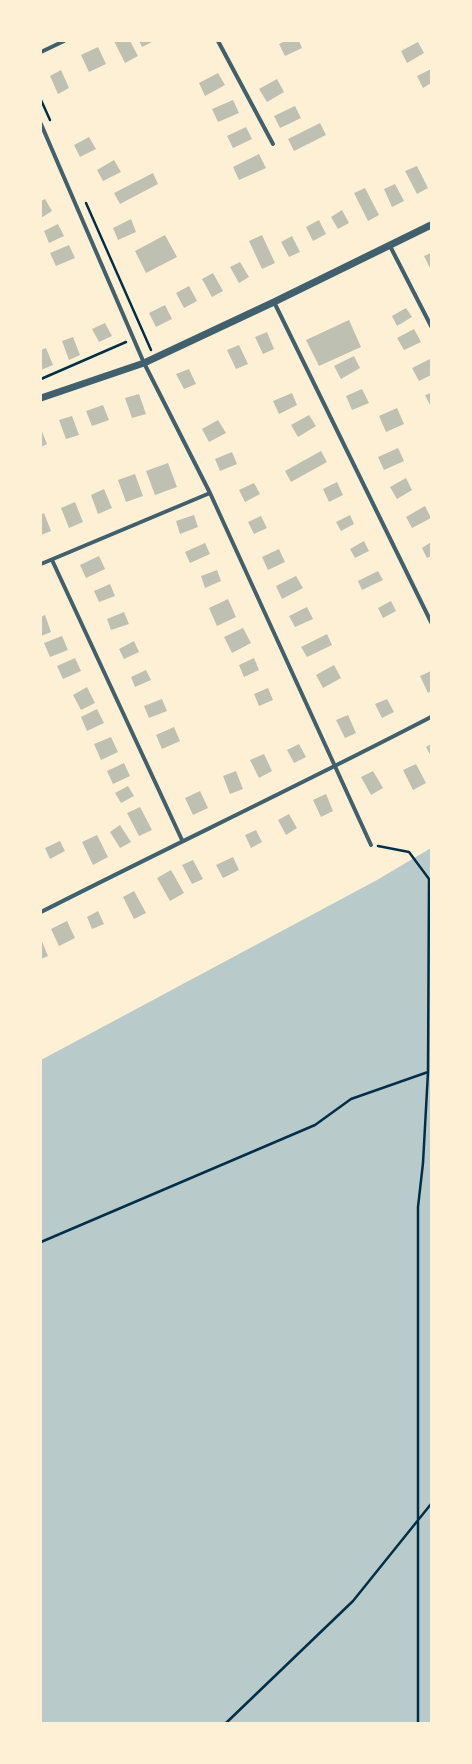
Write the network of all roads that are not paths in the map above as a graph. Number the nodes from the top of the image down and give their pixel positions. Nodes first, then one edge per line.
1 (64, 41) edge
2 (218, 41) edge
3 (41, 52) edge
4 (41, 124) edge
5 (273, 144) dead end
6 (431, 225) edge
7 (390, 246) junction
8 (274, 302) junction
9 (431, 326) edge
10 (144, 363) junction
11 (41, 398) edge
12 (210, 493) junction
13 (52, 560) junction
14 (41, 564) edge
15 (431, 622) edge
16 (431, 717) edge
17 (334, 767) junction
18 (182, 840) junction
19 (371, 845) road end
20 (41, 912) edge

1 - 3 street
2 - 5 street
4 - 10 street
6 - 7 street
7 - 8 street
7 - 9 street
8 - 10 street
8 - 15 street
10 - 11 street
10 - 12 street
12 - 13 street
12 - 17 street
13 - 14 street
13 - 18 street
16 - 17 street
17 - 18 street
17 - 19 street
18 - 20 street

